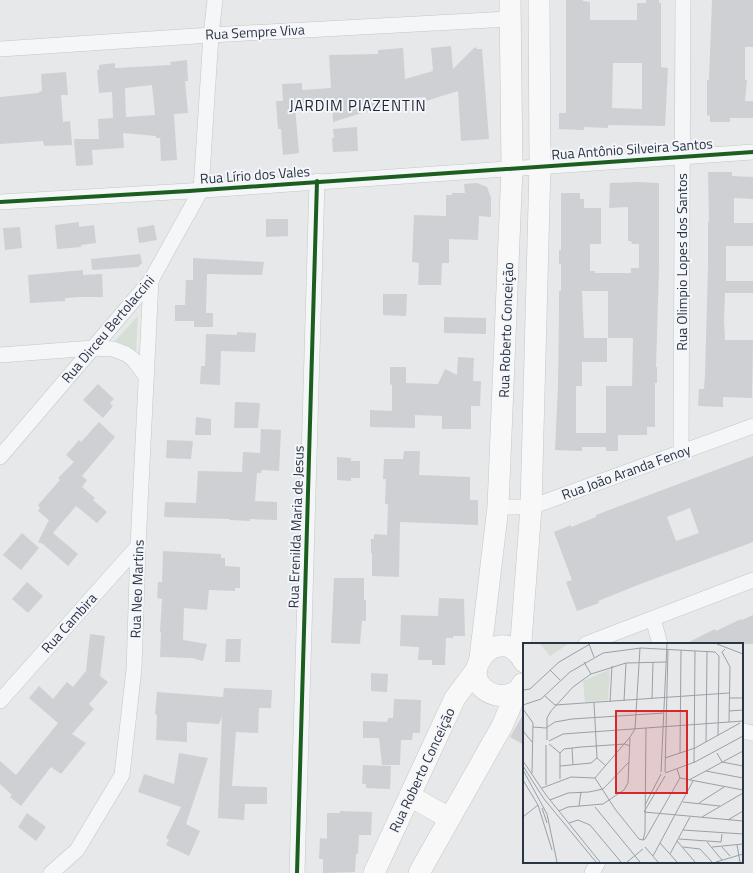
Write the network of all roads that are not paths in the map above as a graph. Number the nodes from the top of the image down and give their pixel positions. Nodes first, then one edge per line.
1 (215, 0) edge
2 (539, 0) edge
3 (683, 0) edge
4 (510, 10) edge
5 (211, 35) junction
6 (0, 49) edge
7 (753, 152) edge
8 (683, 157) junction
9 (540, 166) junction
10 (512, 168) junction
11 (317, 181) junction
12 (202, 190) junction
13 (0, 202) edge
14 (151, 280) junction
15 (93, 348) junction
16 (0, 355) edge
17 (146, 376) junction
18 (753, 426) edge
19 (681, 452) junction
20 (0, 457) edge
21 (498, 507) junction
22 (531, 507) junction
23 (138, 546) junction
24 (753, 580) edge
25 (653, 619) junction
26 (589, 643) edge
27 (660, 643) edge
28 (522, 658) edge
29 (478, 664) junction
30 (520, 686) edge
31 (0, 701) edge
32 (743, 731) edge
33 (753, 733) edge
34 (410, 796) junction
35 (449, 818) junction
36 (597, 863) edge
37 (51, 873) edge
38 (297, 873) edge
39 (374, 873) edge
40 (419, 873) edge
41 (592, 873) edge

1 - 5 street, Rua Dirceu Bertolaccini
2 - 9 street, Rua Roberto Conceição
3 - 8 street, Rua Olimpio Lopes dos Santos
4 - 5 street, Rua Sempre Viva
4 - 10 street, Rua Roberto Conceição
5 - 6 street, Rua Sempre Viva
5 - 12 street, Rua Dirceu Bertolaccini
7 - 8 street, Rua Antônio Silveira Santos
8 - 9 street, Rua Antônio Silveira Santos
8 - 19 street, Rua Olimpio Lopes dos Santos
9 - 10 street, Rua Antônio Silveira Santos
9 - 22 street, Rua Roberto Conceição
10 - 11 street, Rua Lírio dos Vales
10 - 21 street, Rua Roberto Conceição
11 - 12 street, Rua Lírio dos Vales
11 - 38 street, Rua Erenilda Maria de Jesus
12 - 13 street, Rua Lírio dos Vales
12 - 14 street, Rua Dirceu Bertolaccini
14 - 15 street, Rua Dirceu Bertolaccini
14 - 17 street, Rua Neo Martins
15 - 16 street
15 - 17 street
15 - 20 street, Rua Dirceu Bertolaccini
17 - 23 street, Rua Neo Martins
18 - 19 street, Rua João Aranda Fenoy
19 - 22 street, Rua João Aranda Fenoy
21 - 22 street, Rua João Aranda Fenoy
21 - 29 street, Rua Roberto Conceição
22 - 28 street, Rua Roberto Conceição
23 - 31 street, Rua Cambira
23 - 37 street, Rua Neo Martins
24 - 25 street
25 - 26 street
25 - 27 street
28 - 29 street
29 - 30 street
29 - 34 street, Rua Roberto Conceição
30 - 35 street
32 - 33 street
34 - 35 street
34 - 39 street, Rua Roberto Conceição
35 - 40 street
36 - 41 street

